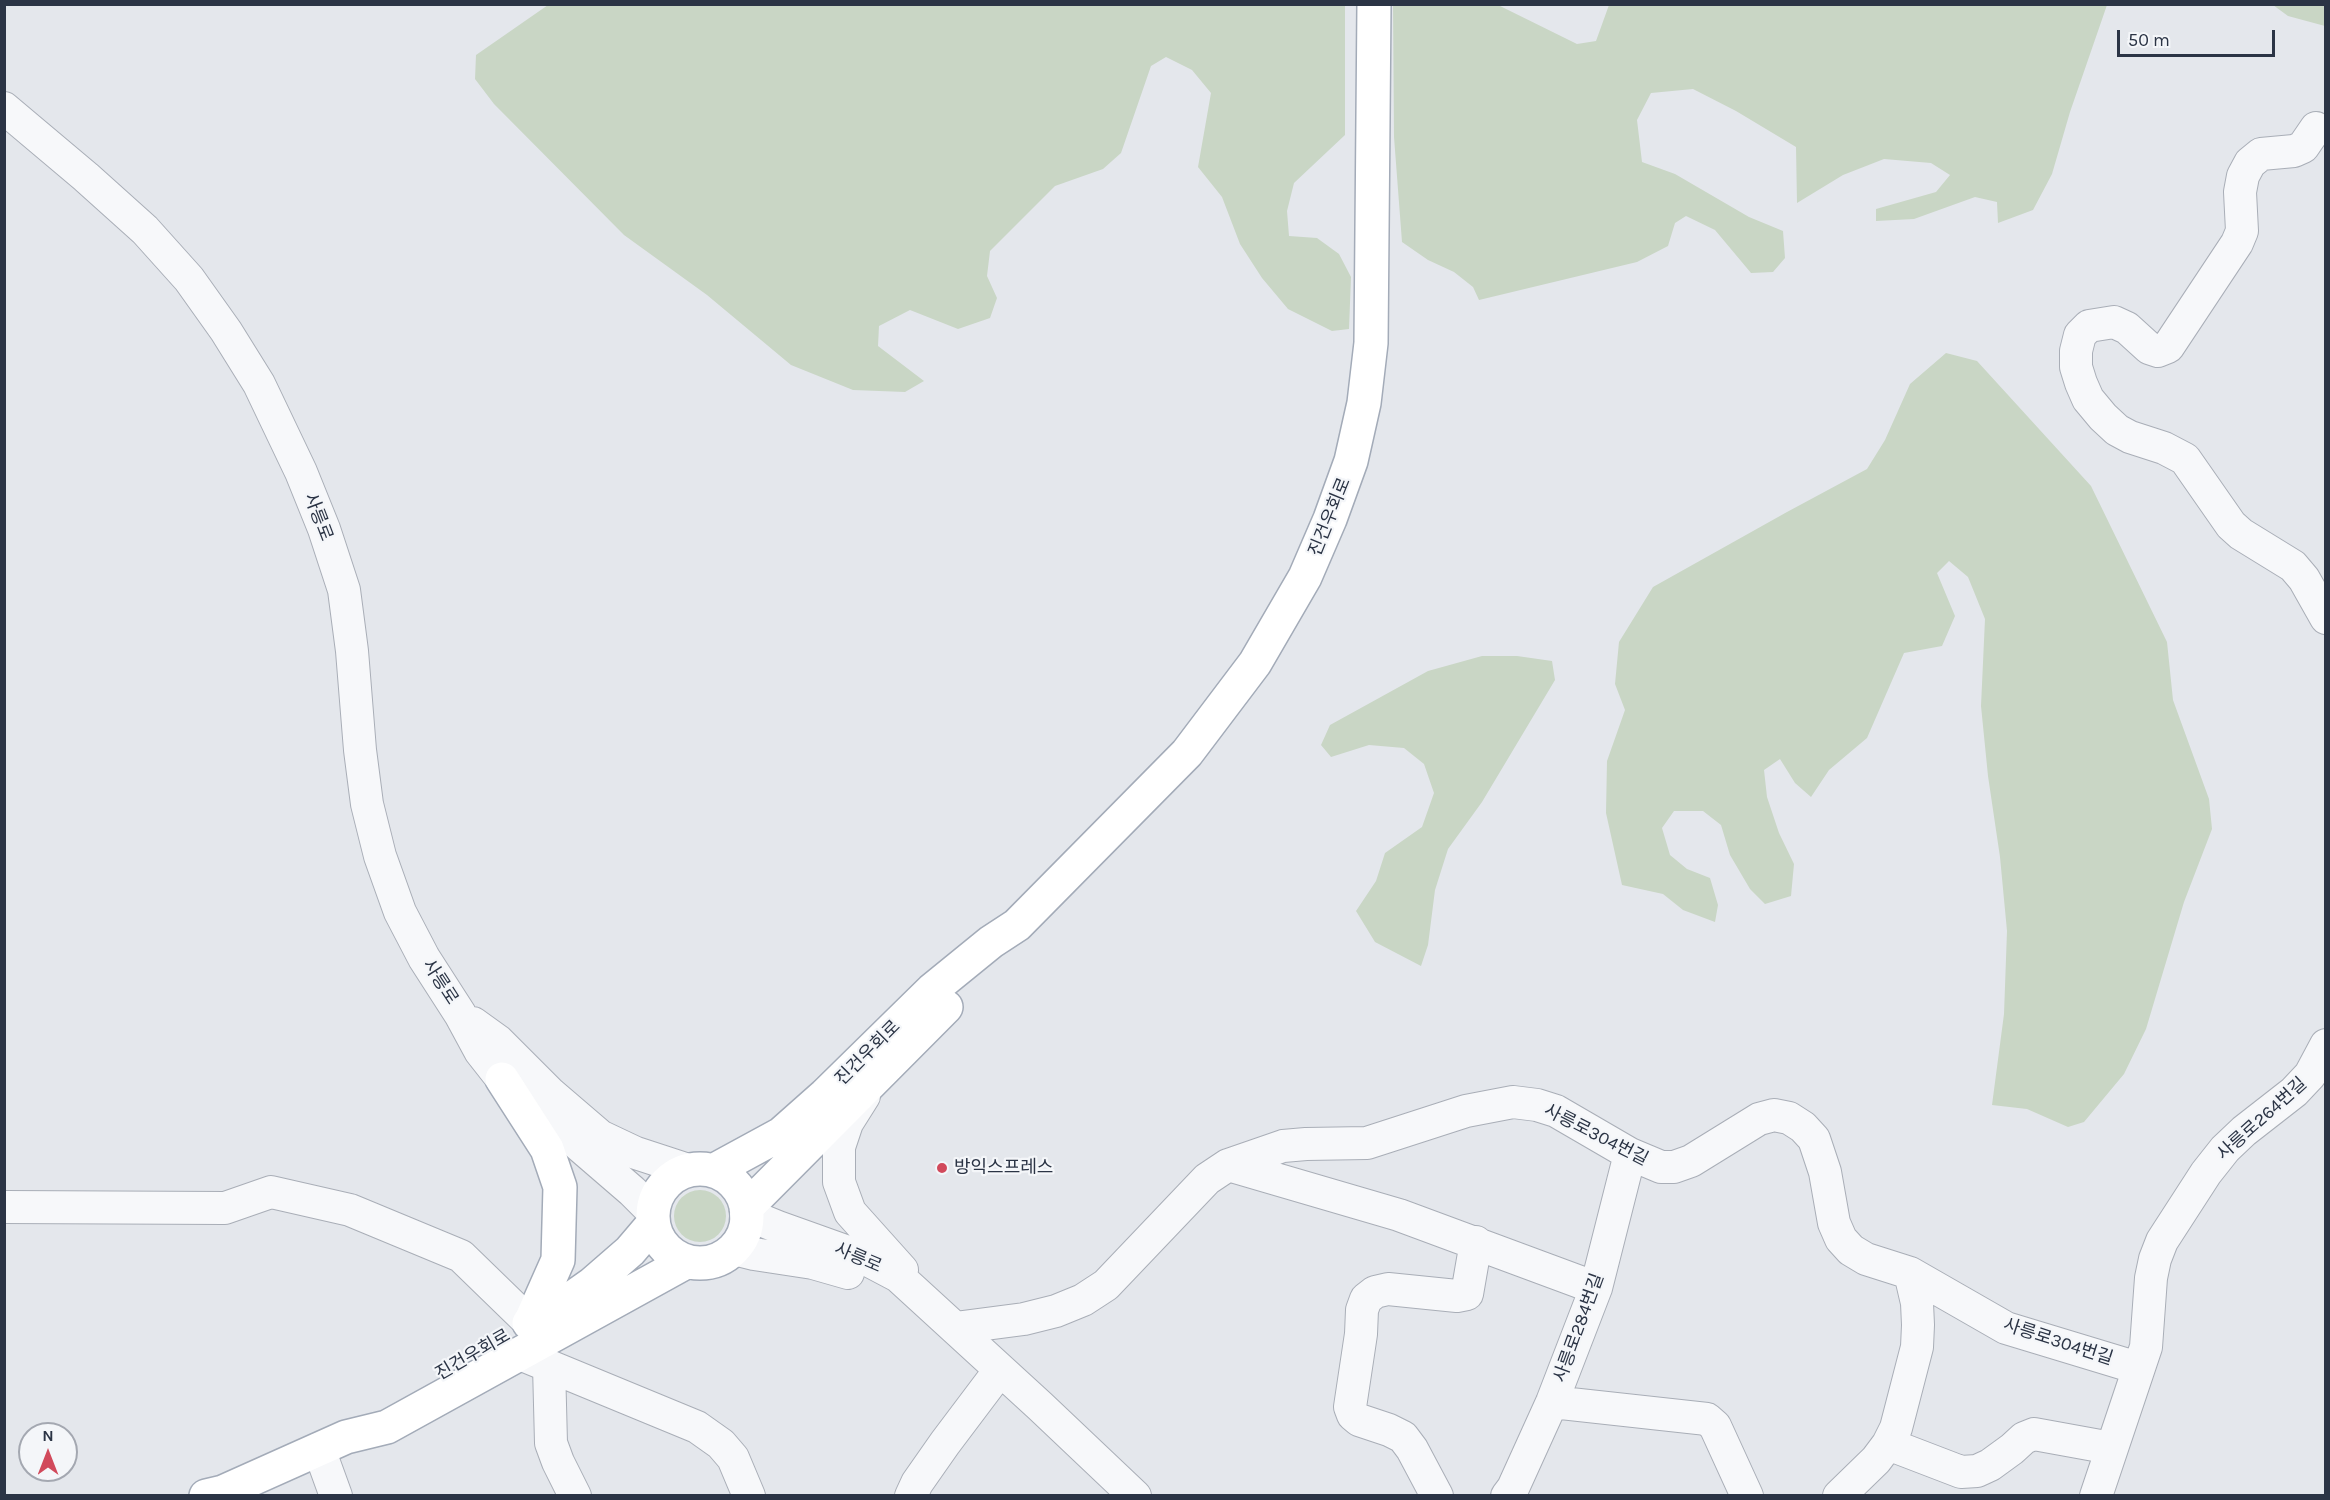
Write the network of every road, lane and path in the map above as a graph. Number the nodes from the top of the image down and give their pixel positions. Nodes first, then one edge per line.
1 (1374, 4) edge
2 (4, 108) edge
3 (2316, 128) dead end
4 (2325, 618) edge
5 (1017, 925) junction
6 (460, 1014) junction
7 (2325, 1045) edge
8 (878, 1076) junction
9 (502, 1079) junction
10 (1630, 1154) junction
11 (1228, 1165) junction
12 (700, 1171) junction
13 (4, 1207) edge
14 (746, 1211) junction
15 (653, 1218) junction
16 (1476, 1242) junction
17 (734, 1249) junction
18 (686, 1262) junction
19 (1910, 1273) junction
20 (1596, 1288) junction
21 (530, 1323) junction
22 (955, 1328) junction
23 (534, 1360) junction
24 (2138, 1368) junction
25 (1000, 1370) junction
26 (1552, 1402) junction
27 (332, 1443) junction
28 (1888, 1444) junction
29 (2111, 1448) junction
30 (1137, 1495) edge
31 (206, 1496) edge
32 (336, 1496) edge
33 (575, 1496) edge
34 (749, 1496) edge
35 (911, 1496) edge
36 (1437, 1496) edge
37 (1507, 1496) edge
38 (1747, 1496) edge
39 (1839, 1496) edge
40 (2096, 1496) edge

1 - 5 main road, 진건우회로
2 - 6 street, 사릉로
3 - 4 street
5 - 8 main road, 진건우회로
5 - 12 main road, 진건우회로
6 - 9 street, 사릉로
6 - 12 street, 사릉로
7 - 24 street, 사릉로264번길
8 - 14 main road, 진건우회로
8 - 22 street
9 - 15 street, 사릉로
9 - 21 main road
10 - 11 street, 사릉로304번길
10 - 19 street, 사릉로304번길
10 - 20 street, 사릉로284번길
11 - 16 street
11 - 22 street, 사릉로304번길
12 - 14 main road
12 - 15 main road
13 - 21 street
14 - 17 main road
14 - 22 street, 사릉로
15 - 18 main road
15 - 21 main road, 진건우회로
16 - 20 street
16 - 36 street
17 - 18 main road
17 - 22 street, 사릉로
18 - 23 main road, 진건우회로
19 - 24 street, 사릉로304번길
19 - 28 street
20 - 26 street, 사릉로284번길
21 - 27 main road, 진건우회로
22 - 25 street, 사릉로
23 - 27 main road, 진건우회로
23 - 33 street
23 - 34 street
24 - 29 street, 사릉로264번길
25 - 30 street, 사릉로
25 - 35 street
26 - 37 street, 사릉로284번길
26 - 38 street
27 - 31 main road, 진건우회로
27 - 32 street
28 - 29 street
28 - 39 street
29 - 40 street, 사릉로264번길

